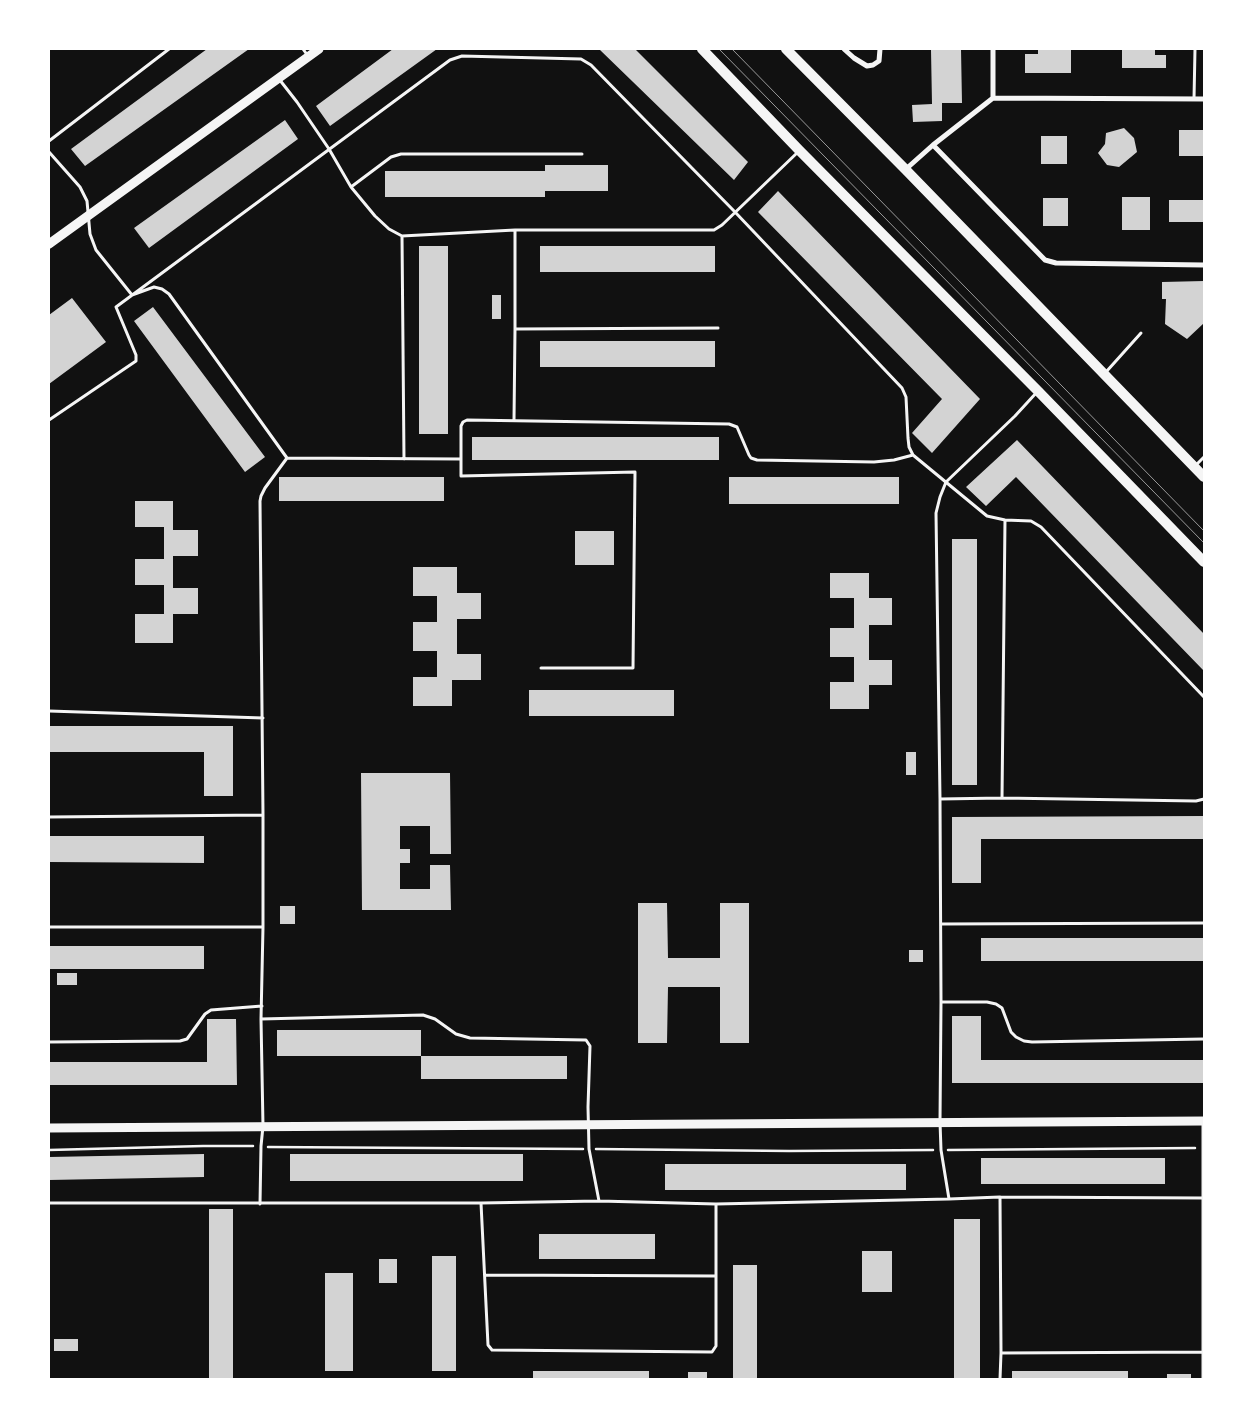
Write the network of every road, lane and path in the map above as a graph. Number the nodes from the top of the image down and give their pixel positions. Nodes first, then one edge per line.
1 (169, 49) edge
2 (319, 49) edge
3 (702, 49) edge
4 (786, 49) edge
5 (844, 49) edge
6 (880, 49) edge
7 (993, 49) edge
8 (1194, 49) edge
9 (306, 53) edge
10 (278, 78) junction
11 (993, 98) junction
12 (1194, 99) junction
13 (1204, 99) edge
14 (49, 141) edge
15 (933, 145) junction
16 (330, 149) junction
17 (799, 150) junction
18 (49, 152) edge
19 (582, 154) dead end
20 (906, 170) junction
21 (351, 187) junction
22 (735, 212) junction
23 (89, 215) junction
24 (515, 230) junction
25 (402, 236) junction
26 (49, 244) edge
27 (1204, 265) edge
28 (132, 295) junction
29 (515, 328) junction
30 (718, 328) dead end
31 (1141, 333) dead end
32 (1104, 374) junction
33 (1038, 391) junction
34 (49, 420) edge
35 (514, 420) junction
36 (914, 455) junction
37 (1204, 457) edge
38 (287, 458) junction
39 (404, 459) junction
40 (461, 459) junction
41 (1194, 467) junction
42 (1204, 477) edge
43 (946, 482) junction
44 (1005, 520) junction
45 (1204, 562) edge
46 (541, 668) dead end
47 (1204, 697) edge
48 (49, 711) edge
49 (262, 718) junction
50 (1002, 798) junction
51 (940, 799) junction
52 (1204, 799) edge
53 (263, 815) junction
54 (49, 817) edge
55 (1204, 923) edge
56 (941, 924) junction
57 (49, 927) edge
58 (263, 928) junction
59 (941, 1002) junction
60 (262, 1006) junction
61 (261, 1019) junction
62 (1204, 1039) edge
63 (49, 1042) edge
64 (1204, 1121) edge
65 (940, 1122) junction
66 (589, 1124) junction
67 (263, 1126) junction
68 (49, 1128) edge
69 (261, 1146) junction
70 (1203, 1148) edge
71 (590, 1149) junction
72 (49, 1150) edge
73 (941, 1150) junction
74 (1000, 1197) junction
75 (949, 1198) junction
76 (1203, 1198) edge
77 (599, 1201) junction
78 (49, 1202) edge
79 (480, 1203) junction
80 (260, 1204) junction
81 (716, 1204) junction
82 (485, 1275) junction
83 (716, 1276) junction
84 (1204, 1352) edge
85 (1001, 1353) junction
86 (1000, 1379) edge
87 (1203, 1379) edge

1 - 14 lane
2 - 9 street
3 - 17 main road
4 - 20 main road
5 - 6 street
7 - 11 street
8 - 12 lane
9 - 10 street
10 - 16 lane
10 - 23 street
11 - 12 street
11 - 15 street
12 - 13 street
15 - 20 street
15 - 27 street
16 - 21 lane
16 - 22 lane
16 - 28 lane
17 - 22 lane
17 - 33 main road
18 - 23 lane
19 - 21 lane
20 - 32 main road
21 - 25 lane
22 - 24 lane
22 - 36 lane
23 - 26 street
23 - 28 lane
24 - 25 lane
24 - 29 lane
25 - 39 lane
28 - 34 lane
28 - 38 lane
29 - 30 lane
29 - 35 lane
31 - 32 lane
32 - 41 main road
33 - 43 lane
33 - 45 main road
35 - 36 lane
35 - 40 lane
36 - 43 lane
37 - 41 lane
38 - 39 lane
38 - 49 lane
39 - 40 lane
40 - 46 lane
41 - 42 main road
43 - 44 lane
43 - 51 lane
44 - 47 lane
44 - 50 lane
48 - 49 lane
49 - 53 lane
50 - 51 lane
50 - 52 lane
51 - 56 lane
53 - 54 lane
53 - 58 lane
55 - 56 lane
56 - 59 lane
57 - 58 lane
58 - 60 lane
59 - 62 lane
59 - 65 lane
60 - 61 lane
60 - 63 lane
61 - 66 lane
61 - 67 lane
64 - 65 street
64 - 70 lane
65 - 66 street
65 - 73 lane
66 - 67 street
66 - 71 lane
67 - 68 street
67 - 69 lane
69 - 71 path
69 - 72 path
69 - 80 lane
70 - 73 path
70 - 76 lane
71 - 73 path
71 - 77 lane
73 - 75 lane
74 - 75 lane
74 - 76 lane
74 - 85 lane
75 - 81 lane
76 - 84 lane
77 - 79 lane
77 - 81 lane
78 - 80 lane
79 - 80 lane
79 - 82 lane
81 - 83 lane
82 - 83 lane
82 - 83 lane
84 - 85 lane
84 - 87 lane
85 - 86 lane

